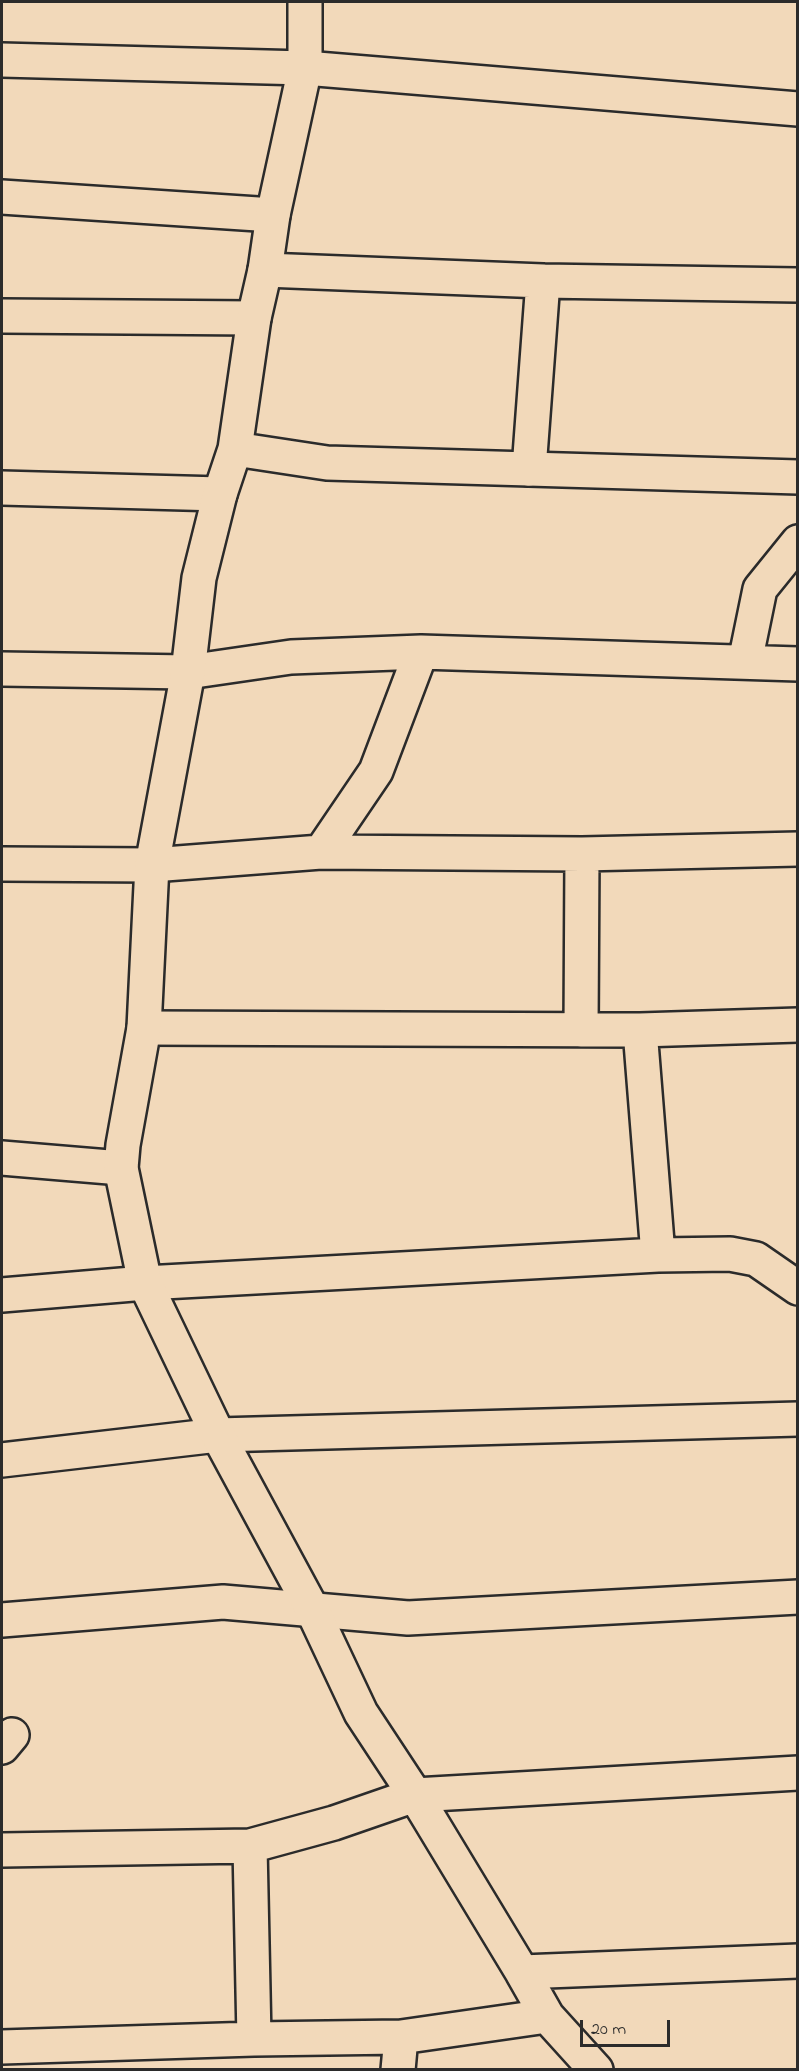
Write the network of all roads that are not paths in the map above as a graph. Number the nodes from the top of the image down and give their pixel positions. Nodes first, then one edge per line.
1 (305, 2) edge
2 (2, 60) edge
3 (305, 68) junction
4 (798, 109) edge
5 (2, 197) edge
6 (273, 215) junction
7 (265, 270) junction
8 (543, 281) junction
9 (798, 285) edge
10 (2, 316) edge
11 (254, 318) junction
12 (235, 448) junction
13 (529, 469) junction
14 (798, 477) edge
15 (2, 488) edge
16 (220, 494) junction
17 (798, 542) edge
18 (421, 652) junction
19 (745, 662) junction
20 (798, 664) edge
21 (2, 669) edge
22 (188, 672) junction
23 (798, 849) edge
24 (321, 852) junction
25 (582, 854) junction
26 (2, 864) edge
27 (152, 866) junction
28 (798, 1024) edge
29 (144, 1028) junction
30 (581, 1030) junction
31 (640, 1030) junction
32 (2, 1158) edge
33 (121, 1168) junction
34 (658, 1255) junction
35 (145, 1283) junction
36 (798, 1288) edge
37 (2, 1295) edge
38 (798, 1419) edge
39 (218, 1435) junction
40 (2, 1460) edge
41 (798, 1597) edge
42 (312, 1609) junction
43 (2, 1620) edge
44 (798, 1773) edge
45 (415, 1795) junction
46 (250, 1846) junction
47 (2, 1850) edge
48 (798, 1961) edge
49 (522, 1972) junction
50 (547, 2016) junction
51 (401, 2037) junction
52 (254, 2039) junction
53 (2, 2047) edge
54 (398, 2070) edge
55 (596, 2070) edge

1 - 3 street
2 - 3 street
3 - 4 street
3 - 6 street
5 - 6 street
6 - 7 street
7 - 8 street
7 - 11 street
8 - 9 street
8 - 13 street
10 - 11 street
11 - 12 street
12 - 13 street
12 - 16 street
13 - 14 street
15 - 16 street
16 - 22 street
17 - 19 street
18 - 19 street
18 - 22 street
18 - 24 street
19 - 20 street
21 - 22 street
22 - 27 street
23 - 25 street
24 - 25 street
24 - 27 street
25 - 30 street
26 - 27 street
27 - 29 street
28 - 31 street
29 - 30 street
29 - 33 street
30 - 31 street
31 - 34 street
32 - 33 street
33 - 35 street
34 - 35 street
34 - 36 street
35 - 37 street
35 - 39 street
38 - 39 street
39 - 40 street
39 - 42 street
41 - 42 street
42 - 43 street
42 - 45 street
44 - 45 street
45 - 46 street
45 - 49 street
46 - 47 street
46 - 52 street
48 - 49 street
49 - 50 street
50 - 51 street
50 - 55 street
51 - 52 street
51 - 54 street
52 - 53 street

